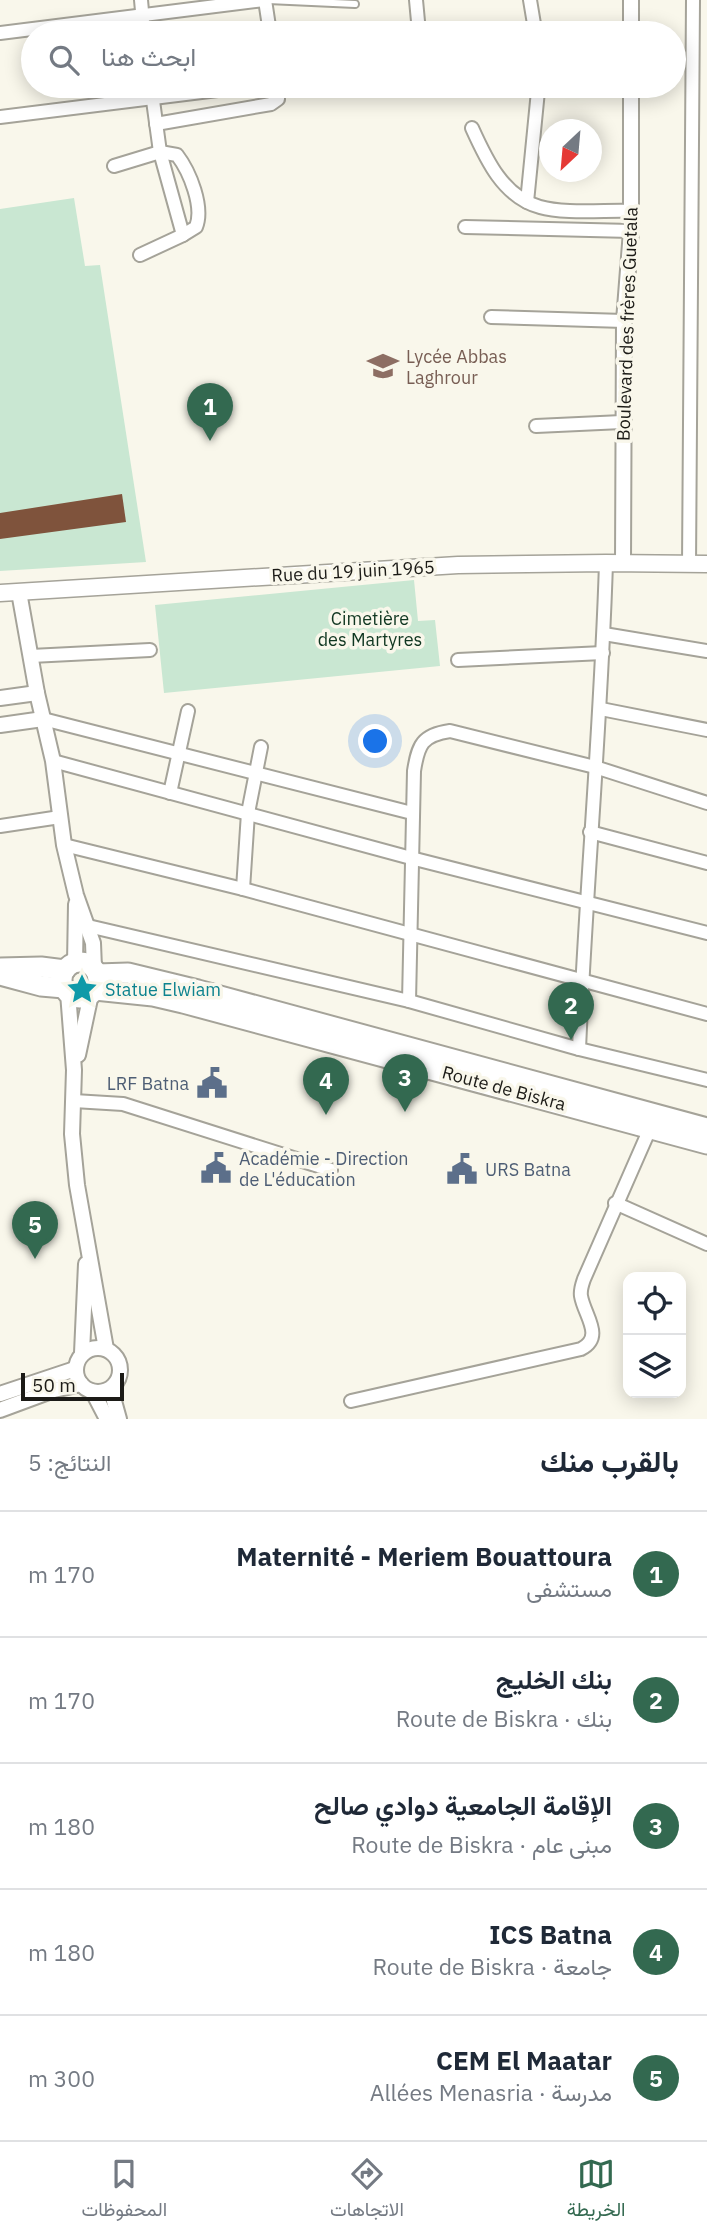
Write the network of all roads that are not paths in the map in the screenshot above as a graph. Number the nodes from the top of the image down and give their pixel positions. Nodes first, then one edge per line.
1 (141, 0) edge
2 (266, 0) edge
3 (416, 0) edge
4 (530, 0) edge
5 (631, 0) edge
6 (693, 0) edge
7 (355, 4) dead end
8 (142, 16) junction
9 (100, 21) edge
10 (143, 21) edge
11 (269, 21) edge
12 (418, 21) edge
13 (534, 21) edge
14 (631, 21) edge
15 (21, 30) edge
16 (0, 33) edge
17 (115, 98) edge
18 (152, 98) edge
19 (278, 98) edge
20 (537, 98) edge
21 (631, 98) edge
22 (0, 117) edge
23 (156, 124) junction
24 (472, 128) dead end
25 (160, 152) junction
26 (114, 166) dead end
27 (527, 202) junction
28 (631, 211) junction
29 (465, 227) dead end
30 (631, 231) junction
31 (183, 235) junction
32 (140, 255) dead end
33 (707, 277) edge
34 (693, 278) junction
35 (491, 317) dead end
36 (624, 321) junction
37 (622, 422) junction
38 (536, 426) dead end
39 (614, 563) junction
40 (707, 564) edge
41 (690, 565) junction
42 (19, 592) junction
43 (0, 593) edge
44 (604, 634) junction
45 (150, 650) dead end
46 (707, 651) edge
47 (603, 653) junction
48 (31, 656) junction
49 (458, 660) dead end
50 (37, 693) junction
51 (0, 698) edge
52 (601, 709) junction
53 (188, 711) dead end
54 (43, 719) junction
55 (0, 725) edge
56 (707, 730) edge
57 (261, 747) dead end
58 (177, 753) junction
59 (53, 761) junction
60 (596, 767) junction
61 (255, 772) junction
62 (170, 793) junction
63 (707, 803) edge
64 (248, 813) junction
65 (412, 813) junction
66 (60, 817) junction
67 (0, 826) edge
68 (590, 832) junction
69 (64, 845) junction
70 (411, 858) junction
71 (707, 863) edge
72 (243, 889) junction
73 (75, 895) junction
74 (588, 904) junction
75 (88, 926) junction
76 (707, 933) edge
77 (411, 935) junction
78 (0, 968) edge
79 (0, 975) edge
80 (582, 979) junction
81 (81, 980) junction
82 (409, 1001) junction
83 (707, 1014) edge
84 (579, 1049) junction
85 (74, 1070) junction
86 (707, 1080) edge
87 (74, 1101) junction
88 (653, 1121) junction
89 (707, 1128) edge
90 (707, 1144) edge
91 (331, 1170) dead end
92 (615, 1203) junction
93 (86, 1241) junction
94 (707, 1244) edge
95 (106, 1349) junction
96 (82, 1353) junction
97 (75, 1368) junction
98 (115, 1385) junction
99 (87, 1388) junction
100 (0, 1395) edge
101 (351, 1401) dead end
102 (0, 1410) edge
103 (107, 1419) edge
104 (120, 1419) edge

1 - 8 street
2 - 7 lane
2 - 8 street
2 - 11 street
3 - 12 street
4 - 13 street
5 - 14 street
6 - 34 street
8 - 9 street
8 - 10 street
15 - 16 street
17 - 22 street
18 - 23 street
19 - 23 street
20 - 27 street
21 - 28 street, Boulevard des frères Guetala
23 - 25 street
24 - 27 street
25 - 26 street
25 - 31 street
25 - 31 street
27 - 28 street
28 - 30 street, Boulevard des frères Guetala
29 - 30 street
30 - 36 street, Boulevard des frères Guetala
31 - 32 street
33 - 34 street
34 - 41 street
35 - 36 street
36 - 37 street, Boulevard des frères Guetala
37 - 38 street
37 - 39 street, Boulevard des frères Guetala
39 - 41 main road, Rue du 19 juin 1965
39 - 42 main road, Rue du 19 juin 1965
39 - 44 street
40 - 41 main road, Rue du 19 juin 1965
42 - 43 main road, Rue du 19 juin 1965
42 - 48 street
44 - 46 street
44 - 47 street
45 - 48 street
47 - 49 street
47 - 52 street
48 - 50 street
50 - 51 street
50 - 54 street
52 - 56 street
52 - 60 street
53 - 58 street
54 - 55 street
54 - 58 street
54 - 59 street
57 - 61 street
58 - 61 street
58 - 62 street
59 - 62 street
59 - 66 street
60 - 63 street
60 - 65 street
60 - 68 street
61 - 64 street
61 - 65 street
62 - 64 street
64 - 70 street
64 - 72 street
65 - 70 street
66 - 67 street
66 - 69 street
68 - 71 street
68 - 74 street
69 - 72 street
69 - 73 street
70 - 74 street
70 - 77 street
72 - 77 street
73 - 75 street
73 - 81 street
74 - 76 street
74 - 80 street
75 - 81 street
75 - 82 street
77 - 80 street
77 - 82 street
78 - 81 main road
79 - 81 main road
80 - 83 street
80 - 84 street
81 - 85 street
81 - 85 street
81 - 88 main road, Route de Biskra
82 - 84 street
84 - 86 street
85 - 87 street
87 - 91 street
87 - 93 street
88 - 89 main road, Route de Biskra
88 - 90 main road, Route de Biskra
88 - 92 street
92 - 94 street
92 - 101 street
93 - 95 street
93 - 96 street
95 - 96 street
95 - 98 street
96 - 97 street
97 - 99 street
97 - 100 street
98 - 99 street
98 - 104 street
99 - 102 street
99 - 103 street

